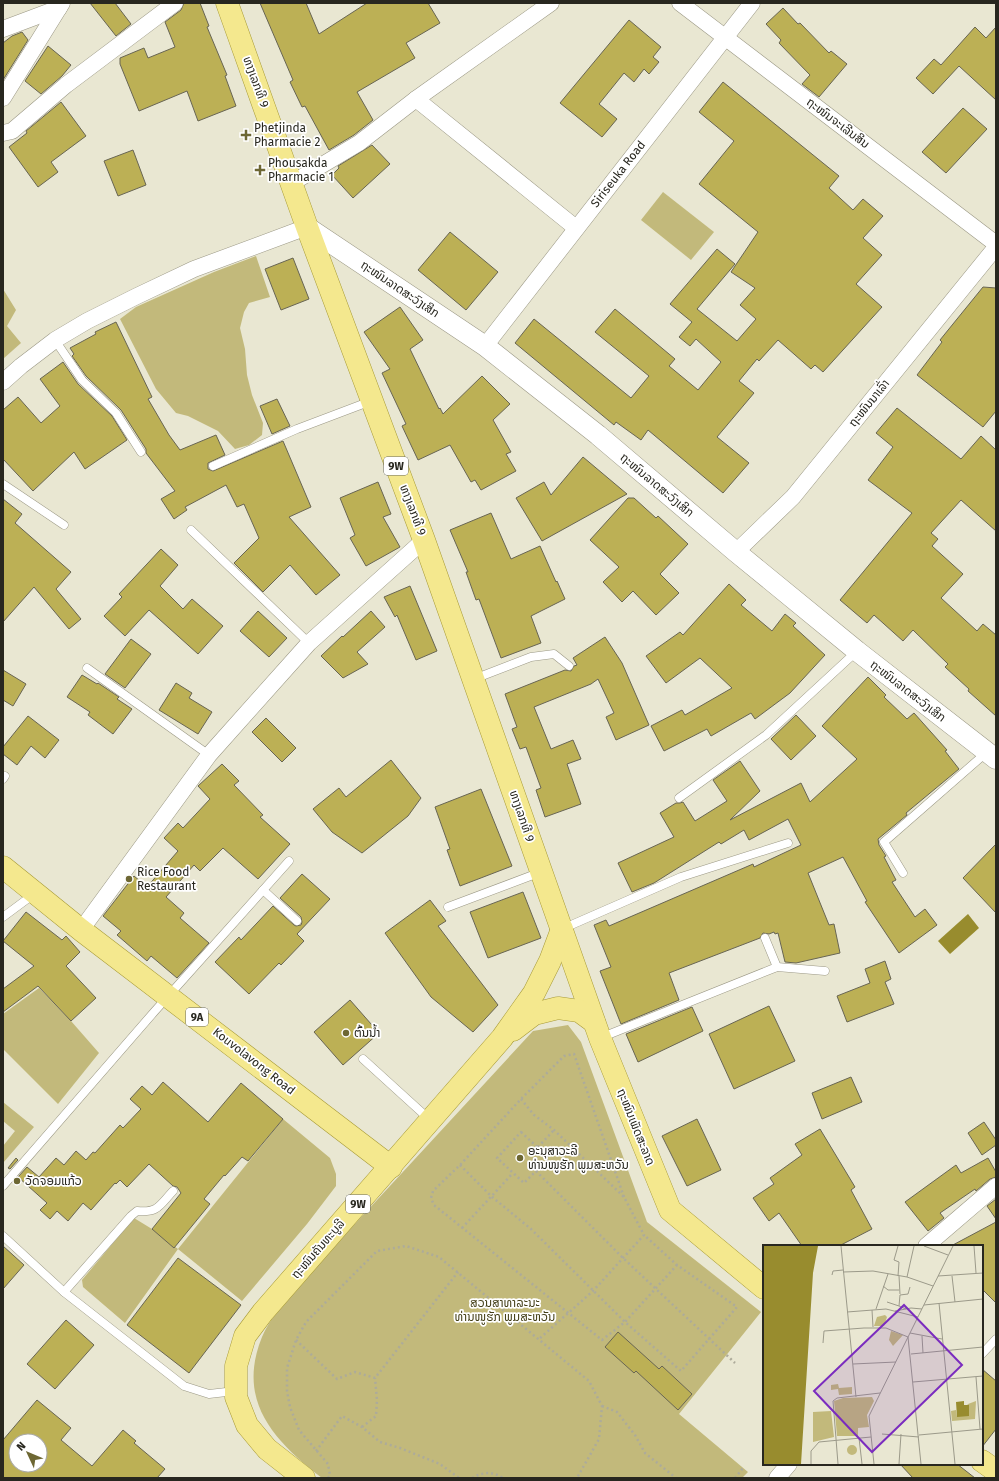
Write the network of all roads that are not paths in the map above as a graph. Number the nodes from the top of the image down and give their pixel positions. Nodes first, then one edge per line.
1 (175, 3) edge
2 (228, 3) edge
3 (551, 3) edge
4 (680, 3) edge
5 (752, 3) edge
6 (60, 6) edge
7 (3, 29) edge
8 (725, 37) junction
9 (3, 98) edge
10 (416, 99) junction
11 (3, 133) edge
12 (292, 183) junction
13 (307, 227) junction
14 (576, 228) junction
15 (996, 244) edge
16 (996, 247) edge
17 (55, 340) junction
18 (484, 346) junction
19 (3, 382) edge
20 (371, 401) junction
21 (141, 452) dead end
22 (213, 466) dead end
23 (3, 484) edge
24 (64, 525) dead end
25 (191, 530) dead end
26 (424, 540) junction
27 (736, 552) junction
28 (309, 643) junction
29 (857, 651) junction
30 (569, 666) dead end
31 (87, 668) dead end
32 (473, 679) junction
33 (209, 755) junction
34 (991, 756) edge
35 (679, 798) dead end
36 (788, 843) dead end
37 (289, 861) dead end
38 (3, 867) edge
39 (541, 872) junction
40 (903, 873) dead end
41 (263, 890) junction
42 (35, 894) junction
43 (448, 907) dead end
44 (3, 917) edge
45 (297, 921) dead end
46 (562, 929) junction
47 (82, 930) junction
48 (765, 938) dead end
49 (777, 967) junction
50 (825, 971) dead end
51 (169, 996) junction
52 (597, 1030) junction
53 (502, 1038) junction
54 (363, 1059) dead end
55 (431, 1121) junction
56 (391, 1167) junction
57 (3, 1186) edge
58 (996, 1186) edge
59 (173, 1191) dead end
60 (3, 1236) edge
61 (927, 1245) edge
62 (763, 1287) edge
63 (64, 1292) junction
64 (996, 1339) edge
65 (983, 1353) edge
66 (236, 1391) junction
67 (983, 1462) edge
68 (788, 1465) edge
69 (996, 1472) edge
70 (304, 1478) edge
71 (777, 1478) edge

1 - 11 street
2 - 12 main road, ທາງເລກທີ 9 / 9W
3 - 10 street
4 - 8 street, ຖະໜົນຈະເລີນສິນ
5 - 8 street, Siriseuka Road
6 - 7 street
6 - 9 street
8 - 14 street, Siriseuka Road
8 - 15 street, ຖະໜົນຈະເລີນສິນ
10 - 12 street
10 - 14 street
12 - 13 main road, ທາງເລກທີ 9 / 9W
13 - 17 street
13 - 18 street, ຖະໜົນລາດສະວົງເສິກ
13 - 20 main road, ທາງເລກທີ 9 / 9W
14 - 18 street, Siriseuka Road
16 - 27 street, ຖະໜົນນາເລົ່າ
17 - 19 street
17 - 21 lane
18 - 27 street, ຖະໜົນລາດສະວົງເສິກ
20 - 22 lane
20 - 26 main road, ທາງເລກທີ 9 / 9W
23 - 24 lane
25 - 28 lane
26 - 28 street
26 - 32 main road, ທາງເລກທີ 9 / 9W
27 - 29 street, ຖະໜົນລາດສະວົງເສິກ
28 - 33 street
29 - 34 street, ຖະໜົນລາດສະວົງເສິກ
29 - 35 lane
30 - 32 lane
31 - 33 lane
32 - 39 main road, ທາງເລກທີ 9 / 9W
33 - 47 street
34 - 40 lane
36 - 46 lane
37 - 41 lane
38 - 42 main road, Kouvolavong Road / 9A
39 - 43 lane
39 - 46 main road, ທາງເລກທີ 9 / 9W
41 - 45 lane
41 - 51 lane
42 - 44 lane
42 - 47 main road, Kouvolavong Road / 9A
46 - 52 main road, ຖະໜົນເພັດສະລາດ / 9W
46 - 53 main road, ຖະໜົນຄັນທະບູລີ / 9W
47 - 51 main road, Kouvolavong Road / 9A
48 - 49 lane
49 - 50 lane
49 - 52 lane
51 - 56 main road, Kouvolavong Road / 9A
51 - 57 lane
52 - 53 main road, 9W
52 - 62 main road, ຖະໜົນເພັດສະລາດ / 9W
53 - 55 main road, ຖະໜົນຄັນທະບູລີ / 9W
54 - 55 lane
55 - 56 main road, ຖະໜົນຄັນທະບູລີ / 9W
56 - 66 main road, ຖະໜົນຄັນທະບູລີ / 9W
58 - 61 street
59 - 63 lane
60 - 63 lane
63 - 66 lane
64 - 65 lane
66 - 70 main road, ຖະໜົນຄັນທະບູລີ / 9W
67 - 69 main road
68 - 71 street

